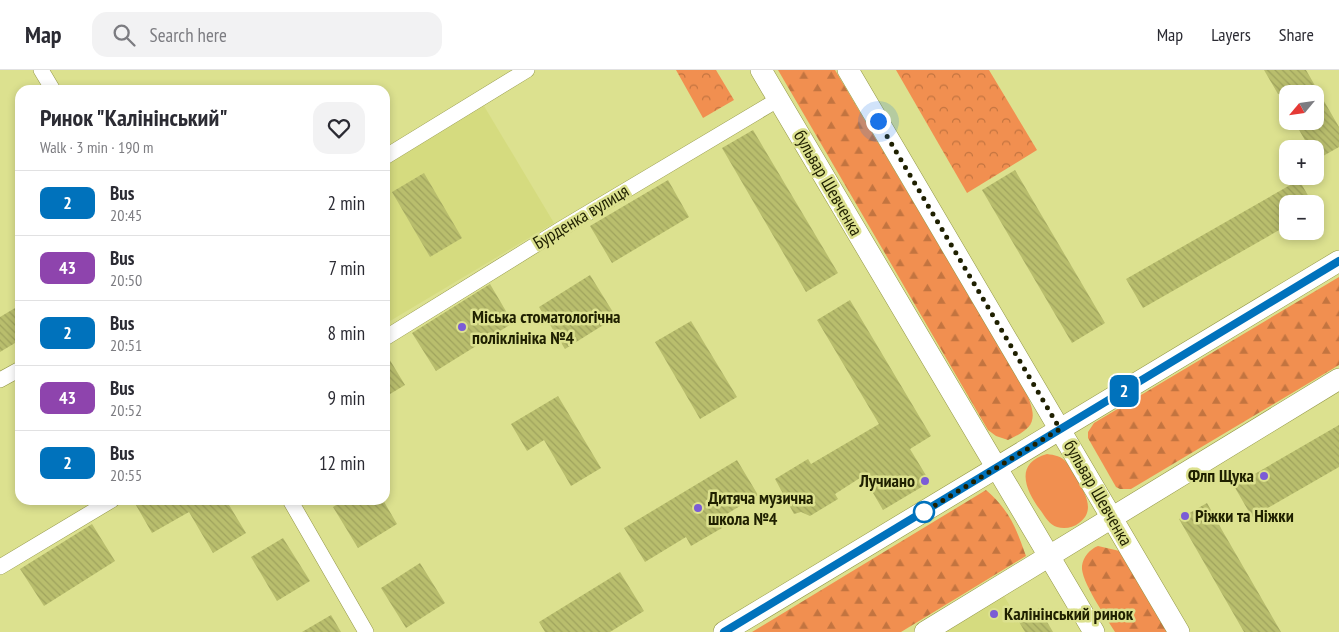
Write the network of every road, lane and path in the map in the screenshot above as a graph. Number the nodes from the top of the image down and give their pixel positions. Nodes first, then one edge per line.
1 (41, 70) edge
2 (528, 70) edge
3 (761, 70) edge
4 (848, 70) edge
5 (50, 85) edge
6 (779, 99) junction
7 (390, 154) edge
8 (1339, 261) edge
9 (390, 335) edge
10 (15, 372) edge
11 (1339, 379) edge
12 (0, 380) edge
13 (1060, 429) junction
14 (996, 468) junction
15 (104, 505) edge
16 (293, 505) edge
17 (1112, 518) junction
18 (1049, 557) junction
19 (0, 567) edge
20 (366, 632) edge
21 (724, 632) edge
22 (925, 632) edge
23 (1094, 632) edge
24 (1180, 632) edge

1 - 5 street
2 - 7 street
3 - 6 main road, бульвар Шевченка
4 - 13 main road, бульвар Шевченка
6 - 9 street, Бурденка вулиця
6 - 14 main road, бульвар Шевченка
8 - 13 main road
10 - 12 street
11 - 17 main road
13 - 14 main road
13 - 17 main road, бульвар Шевченка
14 - 18 main road, бульвар Шевченка
14 - 21 main road
15 - 19 street
16 - 20 street
17 - 18 main road
17 - 24 main road, бульвар Шевченка
18 - 22 main road
18 - 23 main road, бульвар Шевченка

